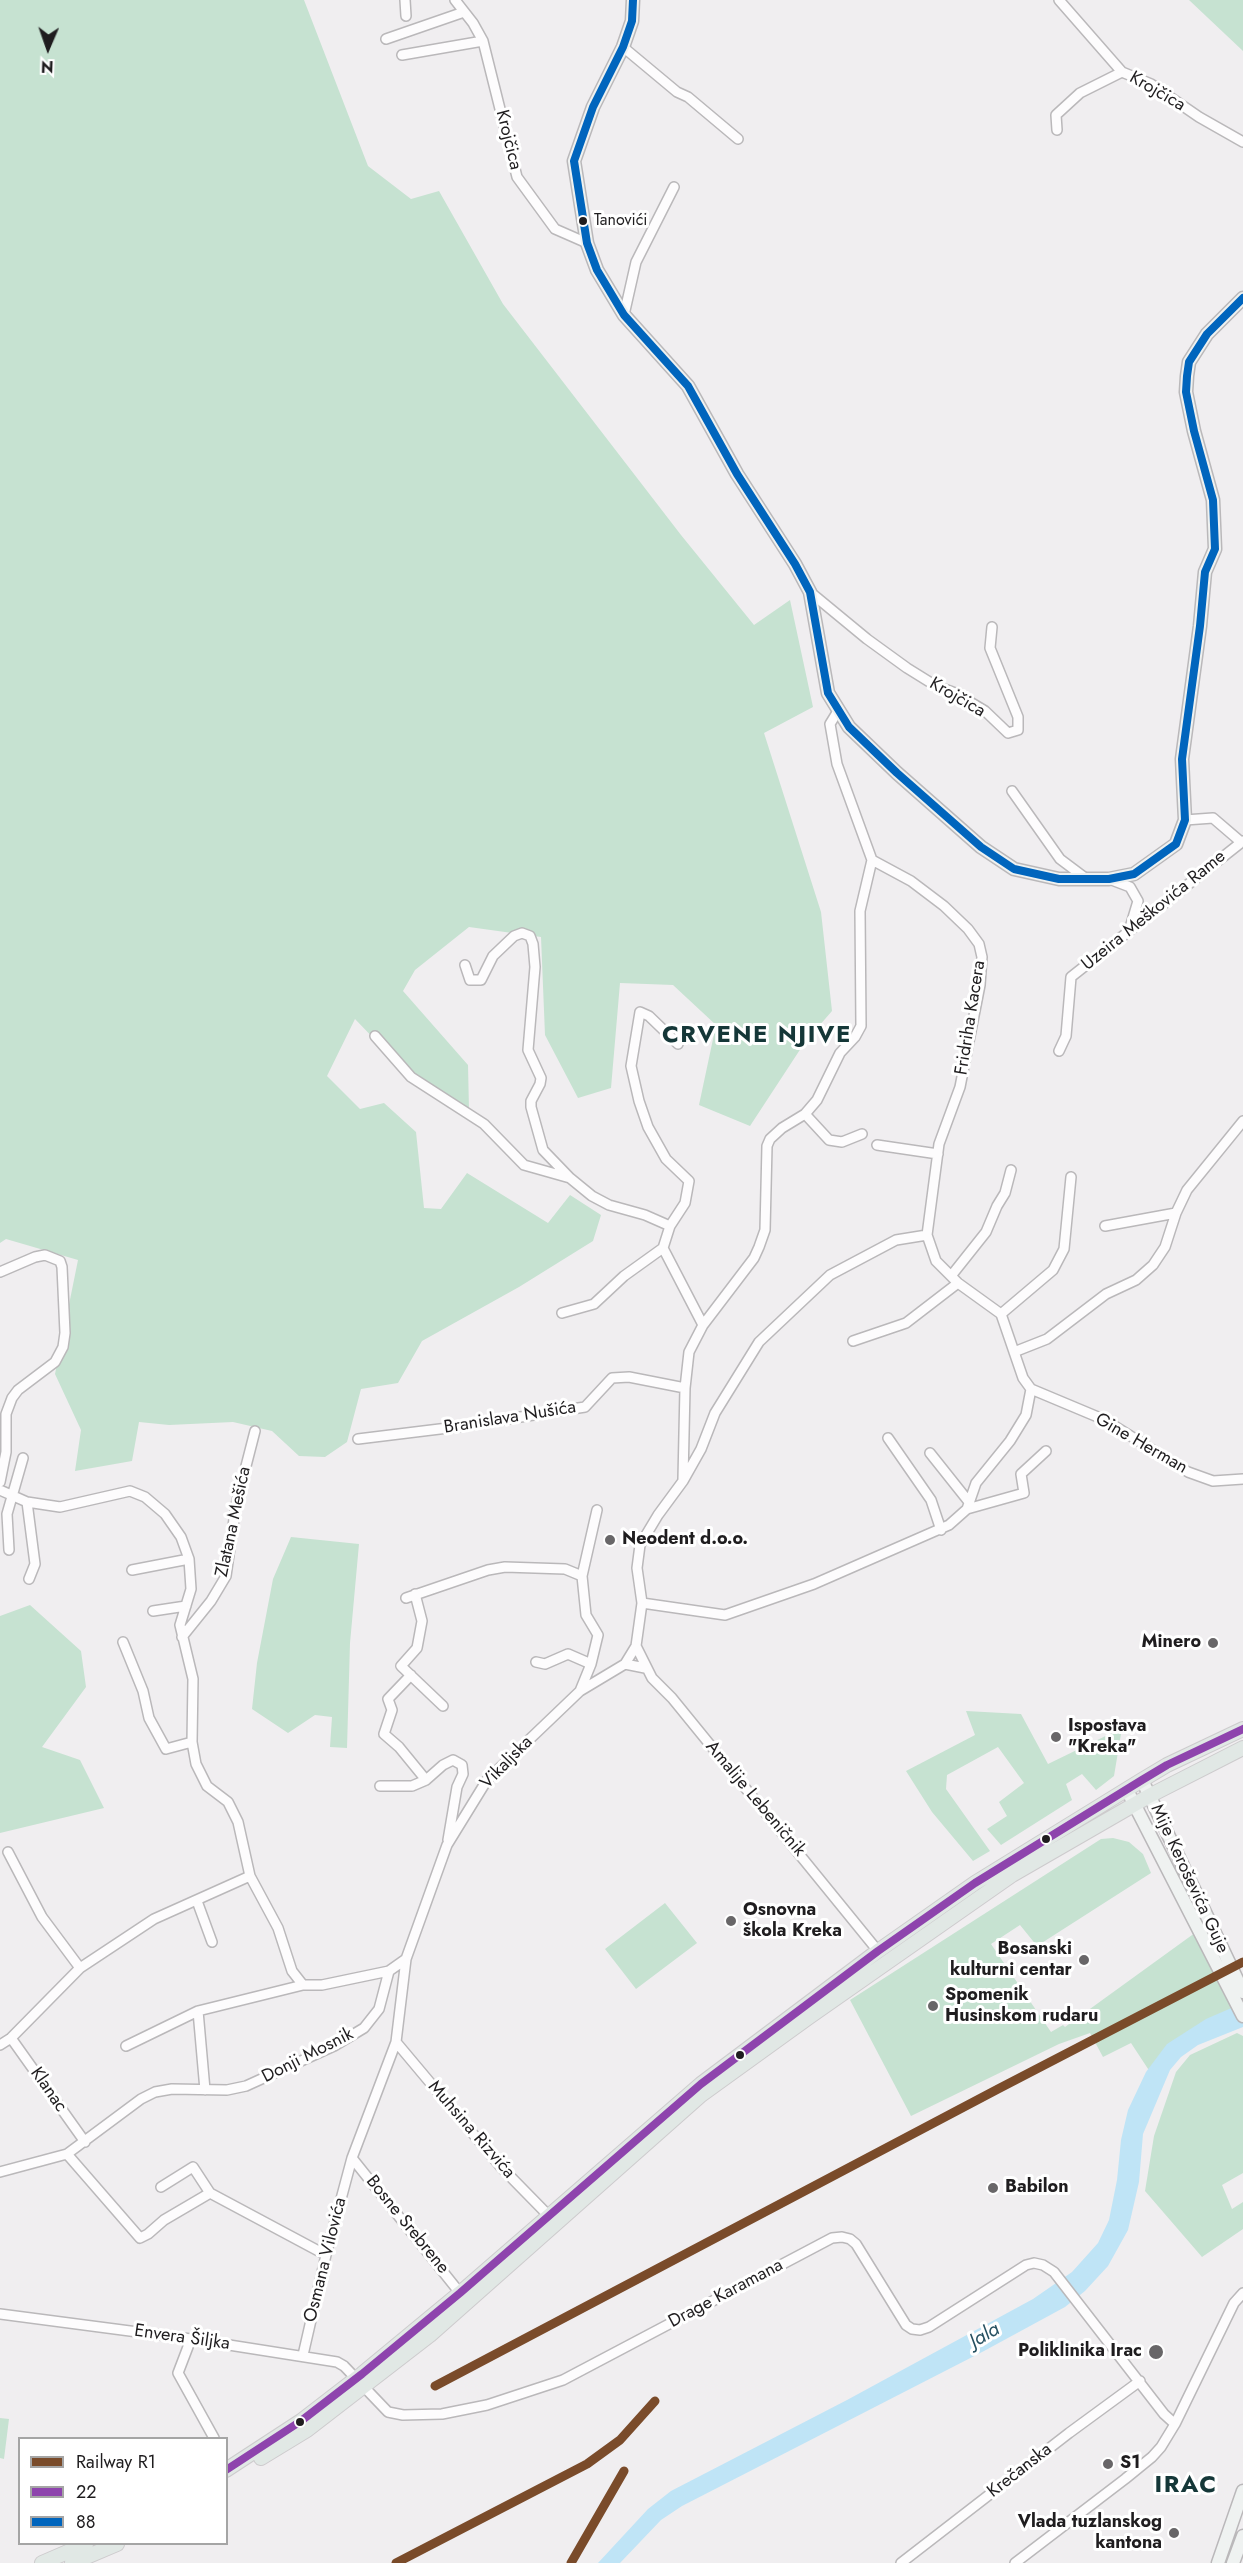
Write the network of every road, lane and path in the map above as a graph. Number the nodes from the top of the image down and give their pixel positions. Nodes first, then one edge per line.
1 (405, 0) edge
2 (455, 0) edge
3 (633, 0) edge
4 (1059, 0) edge
5 (464, 12) junction
6 (406, 16) dead end
7 (386, 39) dead end
8 (483, 41) junction
9 (623, 46) junction
10 (402, 55) dead end
11 (1122, 72) junction
12 (1057, 130) dead end
13 (738, 140) dead end
14 (1243, 142) edge
15 (674, 187) dead end
16 (587, 243) junction
17 (1243, 298) edge
18 (624, 315) junction
19 (810, 592) junction
20 (992, 627) dead end
21 (838, 711) junction
22 (1012, 791) dead end
23 (1185, 820) junction
24 (1242, 841) edge
25 (872, 860) junction
26 (1109, 879) junction
27 (1088, 880) junction
28 (1129, 931) junction
29 (465, 965) dead end
30 (375, 1036) dead end
31 (678, 1044) dead end
32 (1059, 1051) dead end
33 (805, 1114) junction
34 (1243, 1121) edge
35 (862, 1134) dead end
36 (878, 1145) dead end
37 (938, 1154) junction
38 (1011, 1170) dead end
39 (1071, 1177) dead end
40 (570, 1178) junction
41 (1176, 1213) junction
42 (670, 1226) junction
43 (1105, 1226) dead end
44 (927, 1235) junction
45 (663, 1248) junction
46 (0, 1272) edge
47 (954, 1280) junction
48 (562, 1313) dead end
49 (1000, 1314) junction
50 (703, 1324) junction
51 (853, 1341) dead end
52 (1014, 1352) junction
53 (685, 1388) junction
54 (1031, 1389) junction
55 (255, 1431) dead end
56 (888, 1438) dead end
57 (358, 1439) dead end
58 (1046, 1451) dead end
59 (930, 1453) dead end
60 (23, 1458) dead end
61 (1243, 1479) edge
62 (683, 1481) junction
63 (0, 1482) edge
64 (0, 1490) edge
65 (13, 1494) junction
66 (27, 1502) junction
67 (968, 1505) junction
68 (597, 1510) dead end
69 (940, 1530) junction
70 (9, 1550) dead end
71 (189, 1559) junction
72 (132, 1570) dead end
73 (582, 1576) junction
74 (29, 1580) dead end
75 (642, 1603) junction
76 (186, 1606) junction
77 (153, 1611) dead end
78 (182, 1637) junction
79 (123, 1642) dead end
80 (636, 1646) junction
81 (536, 1662) dead end
82 (591, 1664) junction
83 (626, 1664) junction
84 (645, 1668) junction
85 (411, 1675) junction
86 (580, 1691) junction
87 (443, 1706) dead end
88 (1243, 1729) edge
89 (192, 1742) junction
90 (1243, 1748) edge
91 (426, 1780) junction
92 (1142, 1780) junction
93 (380, 1786) dead end
94 (1127, 1790) junction
95 (1149, 1796) junction
96 (1134, 1805) junction
97 (447, 1845) junction
98 (8, 1852) dead end
99 (250, 1876) junction
100 (197, 1901) junction
101 (212, 1942) dead end
102 (878, 1951) junction
103 (406, 1959) junction
104 (80, 1968) junction
105 (389, 1971) junction
106 (1231, 1981) junction
107 (303, 1985) junction
108 (1243, 1992) edge
109 (198, 2011) junction
110 (1243, 2016) edge
111 (11, 2038) junction
112 (396, 2042) junction
113 (0, 2044) edge
114 (126, 2046) dead end
115 (205, 2090) junction
116 (85, 2142) junction
117 (67, 2154) junction
118 (352, 2158) junction
119 (0, 2172) edge
120 (160, 2187) dead end
121 (210, 2193) junction
122 (548, 2215) junction
123 (326, 2255) junction
124 (460, 2293) junction
125 (1243, 2293) edge
126 (0, 2314) edge
127 (190, 2339) junction
128 (303, 2355) junction
129 (1140, 2381) junction
130 (359, 2383) junction
131 (1175, 2424) junction
132 (213, 2437) edge
133 (228, 2469) edge
134 (1243, 2491) edge
135 (1243, 2536) edge
136 (84, 2545) edge
137 (115, 2545) edge
138 (42, 2563) edge
139 (72, 2563) edge
140 (901, 2563) edge
141 (1015, 2563) edge
142 (1218, 2563) edge
143 (1233, 2563) edge

1 - 6 street
2 - 5 street, Krojčica
3 - 9 main road, Krojčica
4 - 11 street, Krojčica
5 - 7 street
5 - 8 street, Krojčica
8 - 10 street
8 - 16 street, Krojčica
9 - 13 street
9 - 16 main road, Krojčica
11 - 12 street
11 - 14 street, Krojčica
15 - 18 street
16 - 18 main road, Krojčica
17 - 23 main road, Krojčica
18 - 19 main road, Krojčica
19 - 20 street, Krojčica
19 - 21 main road, Krojčica
21 - 25 street
21 - 27 main road, Krojčica
22 - 27 street
23 - 24 street, Uzeira Meškovića Rame
23 - 26 main road, Krojčica
24 - 28 street, Uzeira Meškovića Rame
25 - 33 street
25 - 37 street, Fridriha Kacera
26 - 27 main road, Krojčica
26 - 28 street
28 - 32 street, Uzeira Meškovića Rame
29 - 40 street
30 - 40 street
31 - 42 street
33 - 35 street
33 - 50 street
34 - 41 street
36 - 37 street
37 - 44 street, Fridriha Kacera
38 - 47 street
39 - 49 street
40 - 42 street
41 - 43 street
41 - 52 street
42 - 45 street
44 - 47 street
44 - 62 street
45 - 48 street
45 - 50 street
46 - 63 street
47 - 49 street
47 - 51 street
49 - 52 street
50 - 53 street
52 - 54 street
53 - 57 street, Branislava Nušića
53 - 62 street
54 - 61 street, Gine Herman
54 - 67 street
55 - 78 street, Zlatana Mešića
56 - 69 street
58 - 67 street
59 - 67 street
60 - 65 street
62 - 75 street
64 - 65 street, Zlatana Mešića
65 - 66 street, Zlatana Mešića
65 - 70 street
66 - 71 street, Zlatana Mešića
66 - 74 street
67 - 69 street
68 - 73 street, Vikaljska
69 - 75 street
71 - 72 street, Zlatana Mešića
71 - 76 street, Zlatana Mešića
73 - 82 street, Vikaljska
73 - 85 street
75 - 80 street
76 - 77 street
76 - 78 street, Zlatana Mešića
78 - 89 street, Zlatana Mešića
79 - 89 street
80 - 83 street
80 - 84 street, Amalije Lebeničnik
81 - 82 street
82 - 86 street, Vikaljska
83 - 84 street
83 - 86 street, Vikaljska
84 - 102 street, Amalije Lebeničnik
85 - 87 street
85 - 91 street
86 - 97 street, Vikaljska
88 - 92 main road, Bosne Srebrene
89 - 99 street, Zlatana Mešića
90 - 95 main road, Bosne Srebrene
91 - 93 street, Vikaljska
91 - 97 street, Vikaljska
92 - 94 main road, Bosne Srebrene
92 - 95 main road, Mije Keroševića Guje
94 - 96 main road, Mije Keroševića Guje
94 - 102 main road, Bosne Srebrene
95 - 96 main road, Bosne Srebrene
95 - 106 main road, Mije Keroševića Guje
96 - 106 main road, Mije Keroševića Guje
96 - 130 main road, Bosne Srebrene
97 - 103 street, Vikaljska
98 - 104 street
99 - 100 street
99 - 107 street, Zlatana Mešića
100 - 101 street
100 - 104 street
102 - 122 main road, Bosne Srebrene
103 - 105 street
103 - 112 street, Osmana Vilovića
104 - 111 street
105 - 107 street
105 - 115 street, Donji Mosnik
106 - 108 main road
106 - 110 main road
107 - 109 street
109 - 114 street
109 - 115 street
111 - 113 street
111 - 116 street, Klanac
112 - 118 street, Osmana Vilovića
112 - 122 street, Muhsina Rizvića
115 - 116 street, Donji Mosnik
116 - 117 street, Donji Mosnik
117 - 119 street, Donji Mosnik
117 - 121 street
118 - 123 street, Osmana Vilovića
118 - 124 street, Bosne Srebrene
120 - 121 street
121 - 123 street
122 - 124 main road, Bosne Srebrene
123 - 128 street, Osmana Vilovića
124 - 130 main road, Bosne Srebrene
125 - 131 street
126 - 127 street, Envera Šiljka
127 - 128 street, Envera Šiljka
127 - 132 street
128 - 130 street, Envera Šiljka
129 - 130 street, Drage Karamana
129 - 131 street
129 - 140 street, Krečanska
130 - 133 main road, Bosne Srebrene
131 - 141 street
134 - 142 main road
135 - 143 main road
136 - 138 main road
137 - 139 main road

